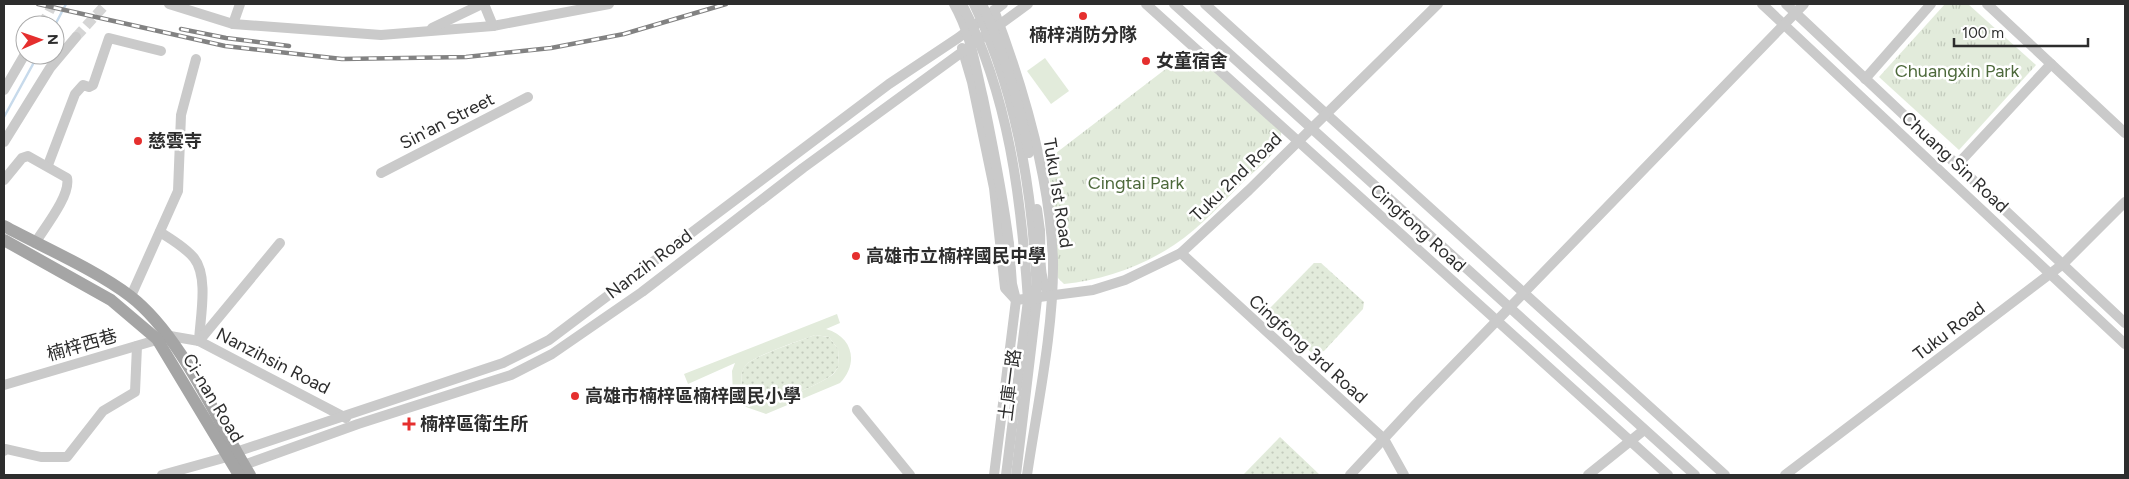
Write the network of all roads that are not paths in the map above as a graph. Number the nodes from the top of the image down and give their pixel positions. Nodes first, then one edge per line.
1 (169, 4) edge
2 (240, 4) edge
3 (483, 4) edge
4 (603, 4) edge
5 (954, 4) edge
6 (962, 4) edge
7 (974, 4) edge
8 (982, 4) edge
9 (1028, 4) edge
10 (1146, 4) edge
11 (1174, 4) edge
12 (1205, 4) edge
13 (1438, 4) edge
14 (1762, 4) edge
15 (1786, 4) edge
16 (1804, 4) edge
17 (1931, 4) edge
18 (1987, 4) edge
19 (999, 7) edge
20 (1795, 13) junction
21 (233, 24) junction
22 (1784, 24) junction
23 (1000, 25) junction
24 (493, 26) junction
25 (427, 31) junction
26 (76, 37) tunnel mouth
27 (958, 38) junction
28 (161, 51) dead end
29 (964, 52) junction
30 (196, 59) dead end
31 (2051, 64) junction
32 (19, 65) edge
33 (1865, 79) junction
34 (4, 90) edge
35 (528, 97) dead end
36 (1326, 113) junction
37 (1311, 127) junction
38 (2125, 133) edge
39 (1298, 141) junction
40 (4, 142) edge
41 (48, 165) junction
42 (1957, 165) junction
43 (381, 173) dead end
44 (4, 180) edge
45 (2125, 202) edge
46 (4, 226) edge
47 (160, 232) junction
48 (4, 240) edge
49 (35, 243) junction
50 (280, 244) dead end
51 (1181, 253) junction
52 (2063, 264) junction
53 (2051, 274) junction
54 (1523, 293) junction
55 (131, 296) junction
56 (1052, 297) junction
57 (1033, 299) junction
58 (1016, 300) junction
59 (1509, 307) junction
60 (1497, 320) junction
61 (2125, 323) edge
62 (170, 336) junction
63 (157, 339) junction
64 (199, 342) junction
65 (2125, 344) edge
66 (137, 346) junction
67 (4, 385) edge
68 (857, 410) dead end
69 (344, 416) junction
70 (358, 424) junction
71 (1644, 430) junction
72 (1384, 439) junction
73 (1630, 442) junction
74 (4, 448) edge
75 (232, 454) junction
76 (244, 472) edge
77 (162, 475) edge
78 (910, 475) edge
79 (994, 475) edge
80 (1006, 475) edge
81 (1016, 475) edge
82 (1027, 475) edge
83 (1350, 475) edge
84 (1404, 475) edge
85 (1588, 475) edge
86 (1668, 475) edge
87 (1695, 475) edge
88 (1725, 475) edge
89 (1785, 475) edge

1 - 21 street
2 - 21 street
3 - 24 street
3 - 25 street
4 - 24 street
5 - 58 street, bridge
6 - 57 street, bridge
7 - 57 street, bridge
8 - 56 street, bridge
9 - 23 street, Nanzih Road
10 - 39 street, Cingfong Road
11 - 37 street, Cingfong Road
12 - 36 street, Cingfong Road
13 - 36 street, Tuku 2nd Road
14 - 22 street, Chuang Sin Road
15 - 20 street, Chuang Sin Road
16 - 20 street
17 - 33 street
18 - 31 street
19 - 23 street, Tuku 1st Road
19 - 27 street, Nanzih Road
20 - 22 street
20 - 33 street, Chuang Sin Road
21 - 25 street
22 - 53 street, Chuang Sin Road
22 - 54 street
23 - 29 street, Nanzih Road
23 - 56 street, Tuku 1st Road
24 - 25 street
26 - 40 street
27 - 29 street
27 - 69 street, Nanzih Road
28 - 41 street
29 - 58 street
29 - 70 street, Nanzih Road
30 - 47 street
31 - 38 street
31 - 42 street
32 - 34 street
33 - 42 street, Chuang Sin Road
35 - 43 street, Sin'an Street
36 - 37 street, Tuku 2nd Road
36 - 54 street, Cingfong Road
37 - 39 street, Tuku 2nd Road
37 - 59 street, Cingfong Road
39 - 51 street, Tuku 2nd Road
39 - 60 street, Cingfong Road
41 - 44 street
41 - 49 street
42 - 52 street, Chuang Sin Road
45 - 52 street, Tuku Road
46 - 49 main road, Ci-nan Road
47 - 55 street
47 - 64 street
48 - 63 main road, Ci-nan Road
49 - 55 main road, Ci-nan Road
50 - 64 street
51 - 56 street, Tuku 2nd Road
51 - 72 street, Cingfong 3rd Road
52 - 53 street, Tuku Road
52 - 61 street, Chuang Sin Road
53 - 65 street, Chuang Sin Road
53 - 89 street, Tuku Road
54 - 59 street
54 - 88 street, Cingfong Road
55 - 62 main road, Ci-nan Road
56 - 57 street, Tuku 2nd Road
56 - 82 street, Tuku 1st Road
57 - 58 street, Tuku 2nd Road
57 - 80 street, 土庫一路
57 - 81 street, 土庫一路
58 - 79 street
59 - 60 street
59 - 71 street, Cingfong Road
60 - 72 street
60 - 73 street, Cingfong Road
62 - 63 street, 楠梓西巷
62 - 64 street, Nanzihsin Road
62 - 75 main road, Ci-nan Road
63 - 66 street, 楠梓西巷
63 - 75 main road, Ci-nan Road
64 - 69 street, Nanzihsin Road
66 - 67 street, 楠梓西巷
66 - 74 street
68 - 78 street
69 - 70 street, Nanzihsin Road
69 - 75 street, Nanzih Road
70 - 76 street, Nanzih Road
71 - 73 street
71 - 87 street, Cingfong Road
72 - 83 street
72 - 84 street, Cingfong 3rd Road
73 - 85 street
73 - 86 street, Cingfong Road
75 - 76 main road
75 - 77 street, Nanzih Road

